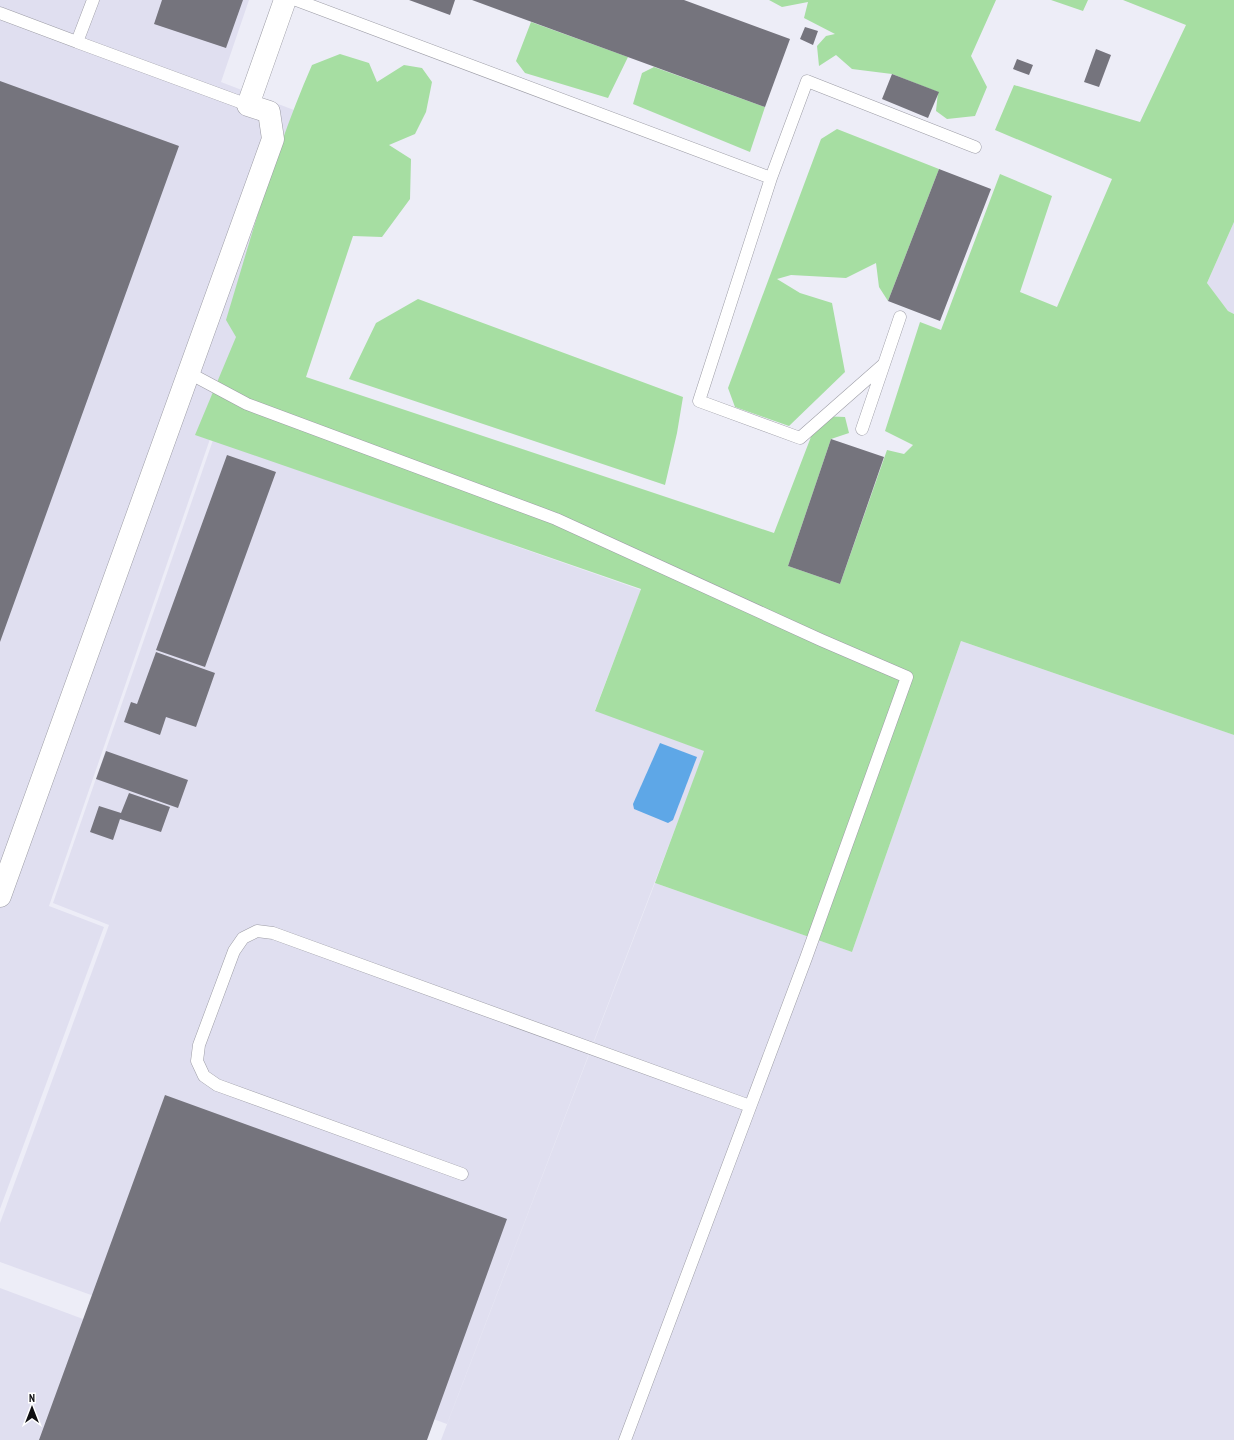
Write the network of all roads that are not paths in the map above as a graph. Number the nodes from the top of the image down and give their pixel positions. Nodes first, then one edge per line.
1 (93, 0) edge
2 (285, 0) edge
3 (296, 0) edge
4 (0, 13) edge
5 (77, 42) junction
6 (248, 105) junction
7 (975, 147) dead end
8 (771, 178) junction
9 (900, 317) dead end
10 (883, 365) junction
11 (188, 373) junction
12 (862, 429) dead end
13 (0, 896) edge
14 (750, 1106) junction
15 (462, 1174) dead end
16 (625, 1440) edge

1 - 5 lane
2 - 6 street
3 - 8 lane
4 - 5 lane
5 - 6 lane
6 - 11 street
7 - 8 lane
8 - 10 lane
9 - 10 lane
10 - 12 lane
11 - 13 street
11 - 14 lane
14 - 15 lane
14 - 16 lane

